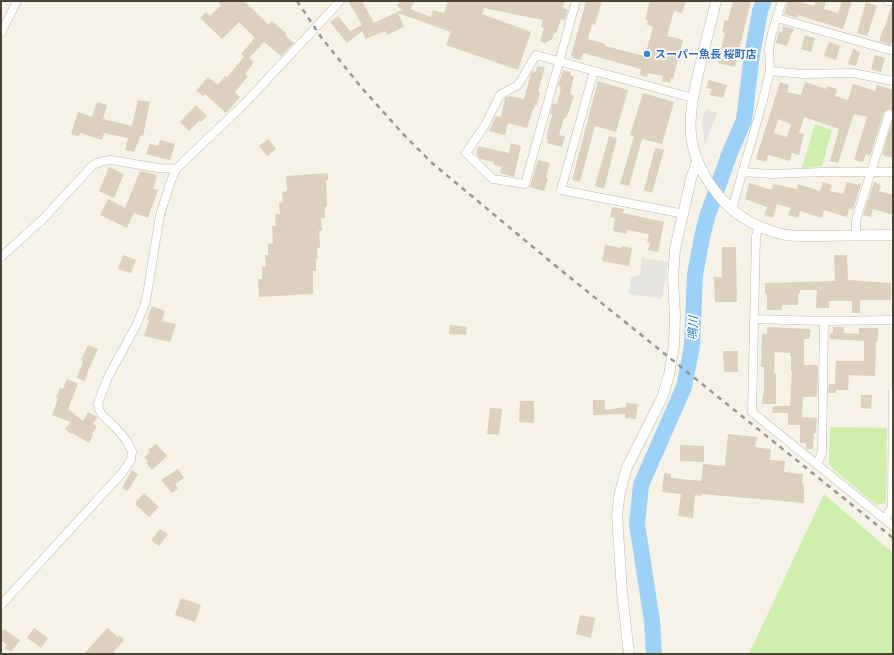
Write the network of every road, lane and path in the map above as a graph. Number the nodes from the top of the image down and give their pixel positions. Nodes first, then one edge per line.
1 (17, 1) edge
2 (340, 1) edge
3 (576, 1) edge
4 (716, 1) edge
5 (782, 1) edge
6 (888, 1) edge
7 (893, 2) edge
8 (777, 18) junction
9 (1, 33) edge
10 (893, 51) edge
11 (559, 62) junction
12 (594, 71) junction
13 (770, 71) junction
14 (893, 80) edge
15 (693, 98) junction
16 (893, 116) edge
17 (697, 162) junction
18 (176, 169) junction
19 (742, 172) junction
20 (870, 172) junction
21 (893, 172) edge
22 (732, 209) junction
23 (684, 214) junction
24 (759, 226) junction
25 (856, 235) junction
26 (893, 235) edge
27 (1, 257) edge
28 (754, 318) junction
29 (893, 320) edge
30 (824, 321) junction
31 (893, 391) edge
32 (817, 464) junction
33 (885, 519) junction
34 (893, 526) edge
35 (1, 605) edge
36 (629, 654) edge

1 - 9 street
2 - 18 street
3 - 11 street
4 - 15 street
5 - 8 street
6 - 7 street
8 - 10 street
8 - 13 street
11 - 11 street
11 - 12 street
12 - 15 street
12 - 23 street
13 - 14 street
13 - 19 street
15 - 17 street
16 - 20 street
17 - 22 street
17 - 23 street
18 - 27 street
18 - 35 street
19 - 20 street
19 - 22 street
20 - 21 street
20 - 25 street
22 - 24 street
23 - 36 street
24 - 25 street
24 - 28 street
25 - 26 street
28 - 30 street
28 - 32 street
29 - 30 street
30 - 32 street
31 - 33 street
32 - 33 street
33 - 34 street

